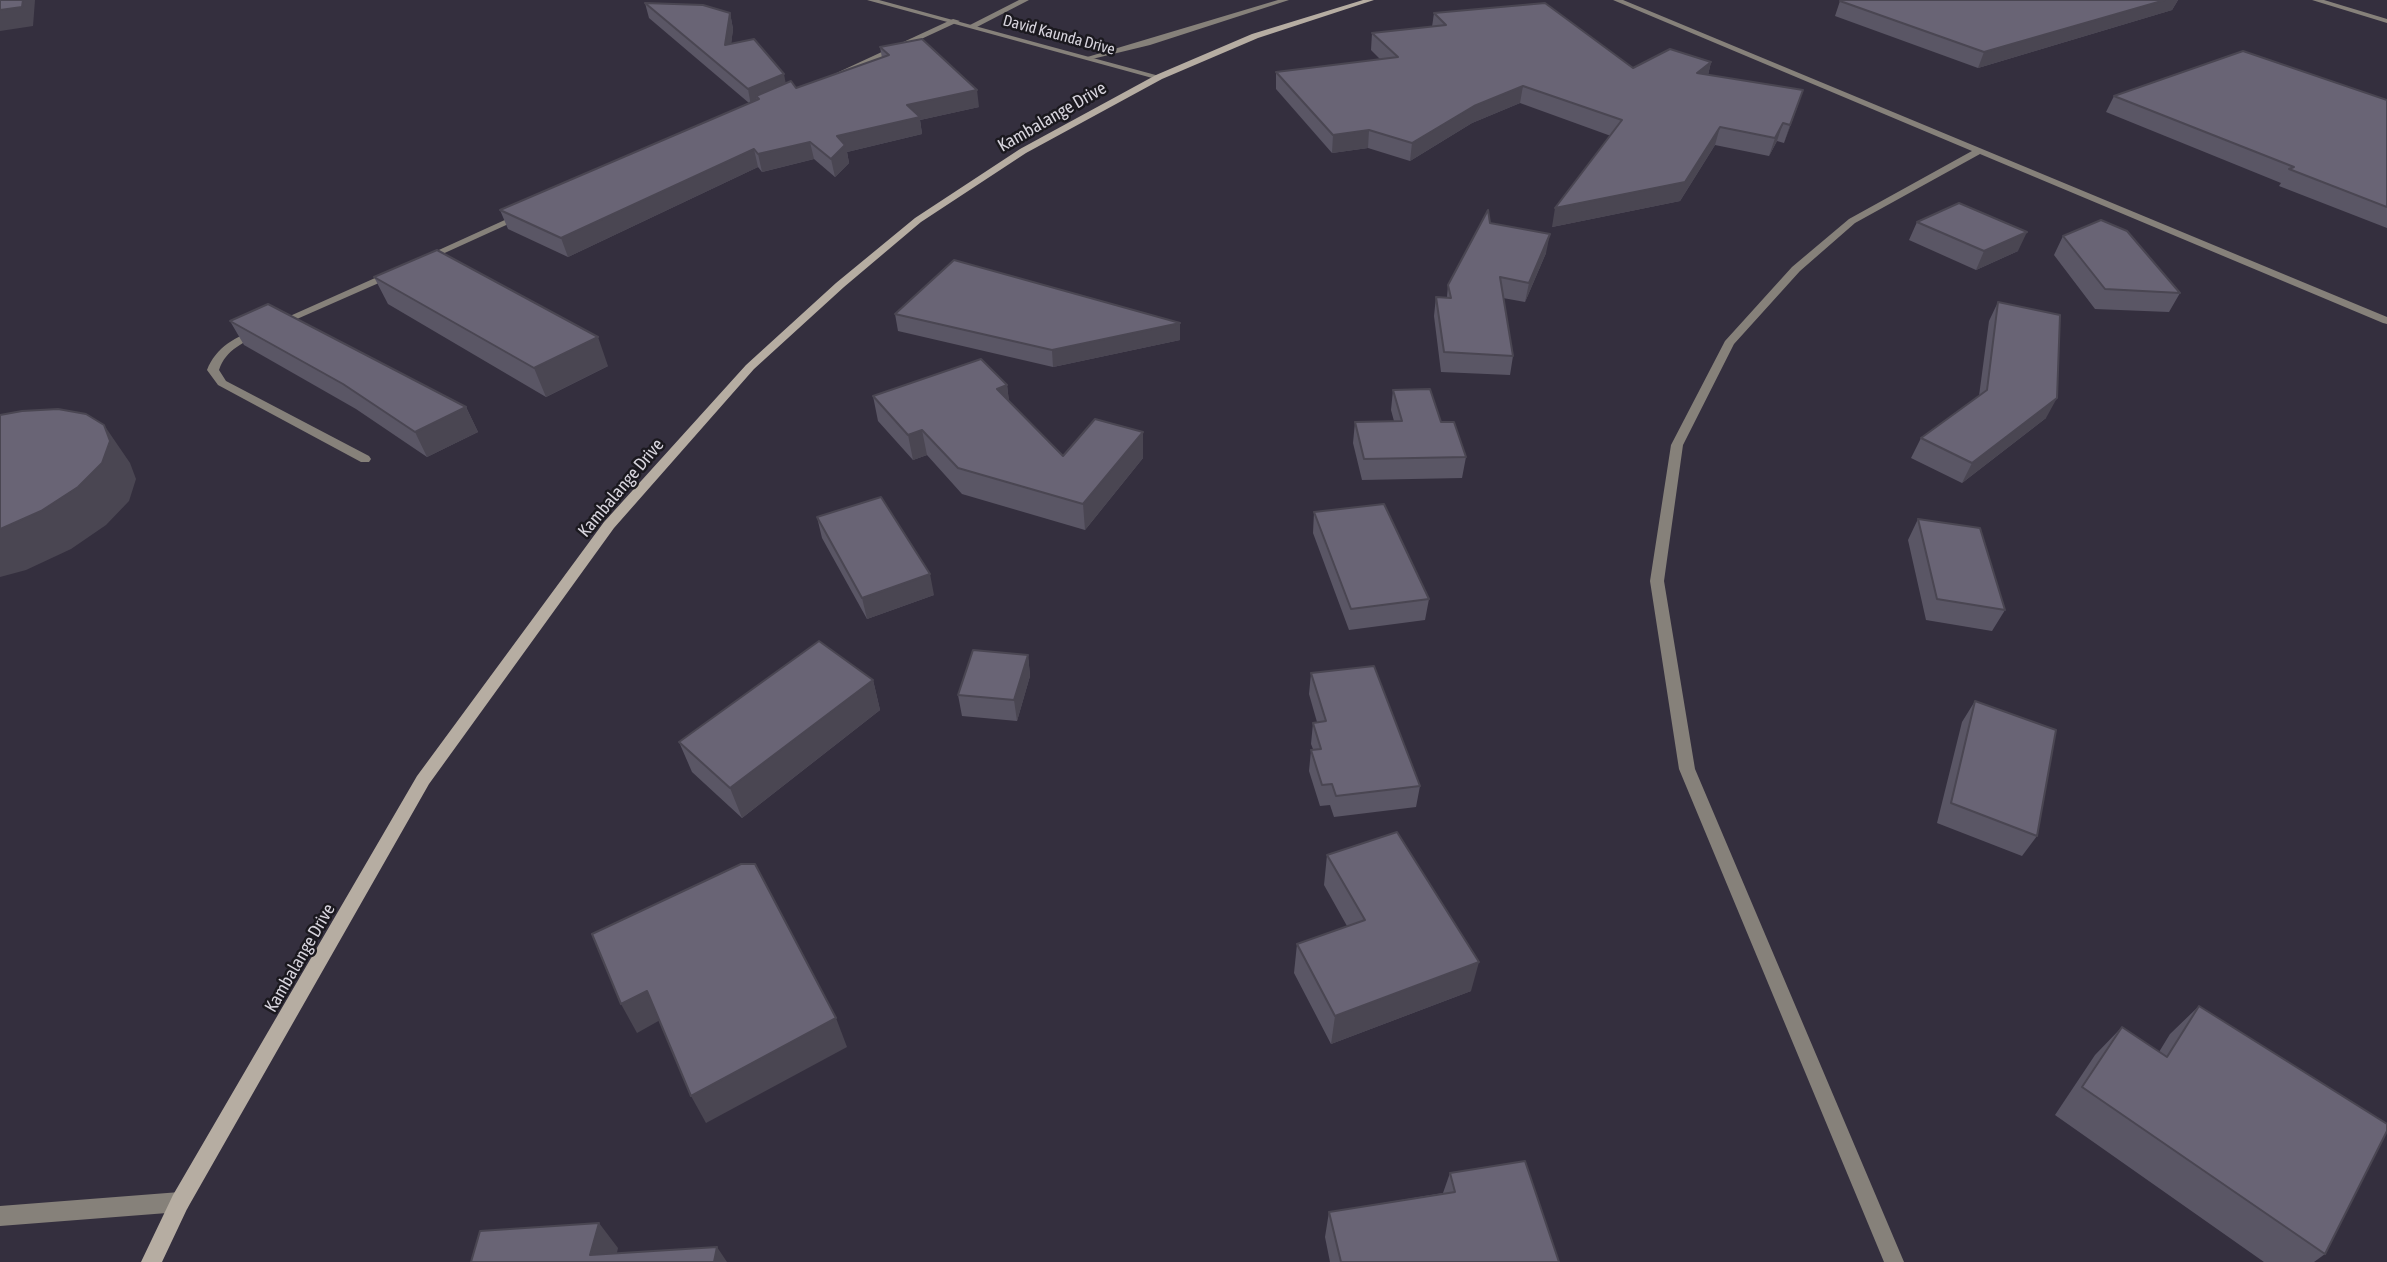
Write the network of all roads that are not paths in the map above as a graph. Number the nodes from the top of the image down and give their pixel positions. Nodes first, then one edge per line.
1 (871, 0) edge
2 (1025, 0) edge
3 (1285, 0) edge
4 (1370, 0) edge
5 (1617, 0) edge
6 (2316, 0) edge
7 (2387, 21) edge
8 (956, 22) junction
9 (972, 26) junction
10 (1088, 58) junction
11 (1159, 77) junction
12 (828, 79) edge
13 (1979, 150) junction
14 (536, 209) edge
15 (2387, 321) edge
16 (365, 459) dead end
17 (180, 1202) junction
18 (0, 1216) edge
19 (151, 1262) edge
20 (1894, 1262) edge

1 - 8 street, David Kaunda Drive
2 - 9 street
3 - 10 street
4 - 11 street, Kambalange Drive
5 - 13 street
6 - 7 street
8 - 9 street, David Kaunda Drive
8 - 12 street
9 - 10 street, David Kaunda Drive
10 - 11 street, David Kaunda Drive
11 - 17 street, Kambalange Drive
13 - 15 street
13 - 20 street
14 - 16 street
17 - 18 street
17 - 19 street, Kambalange Drive

